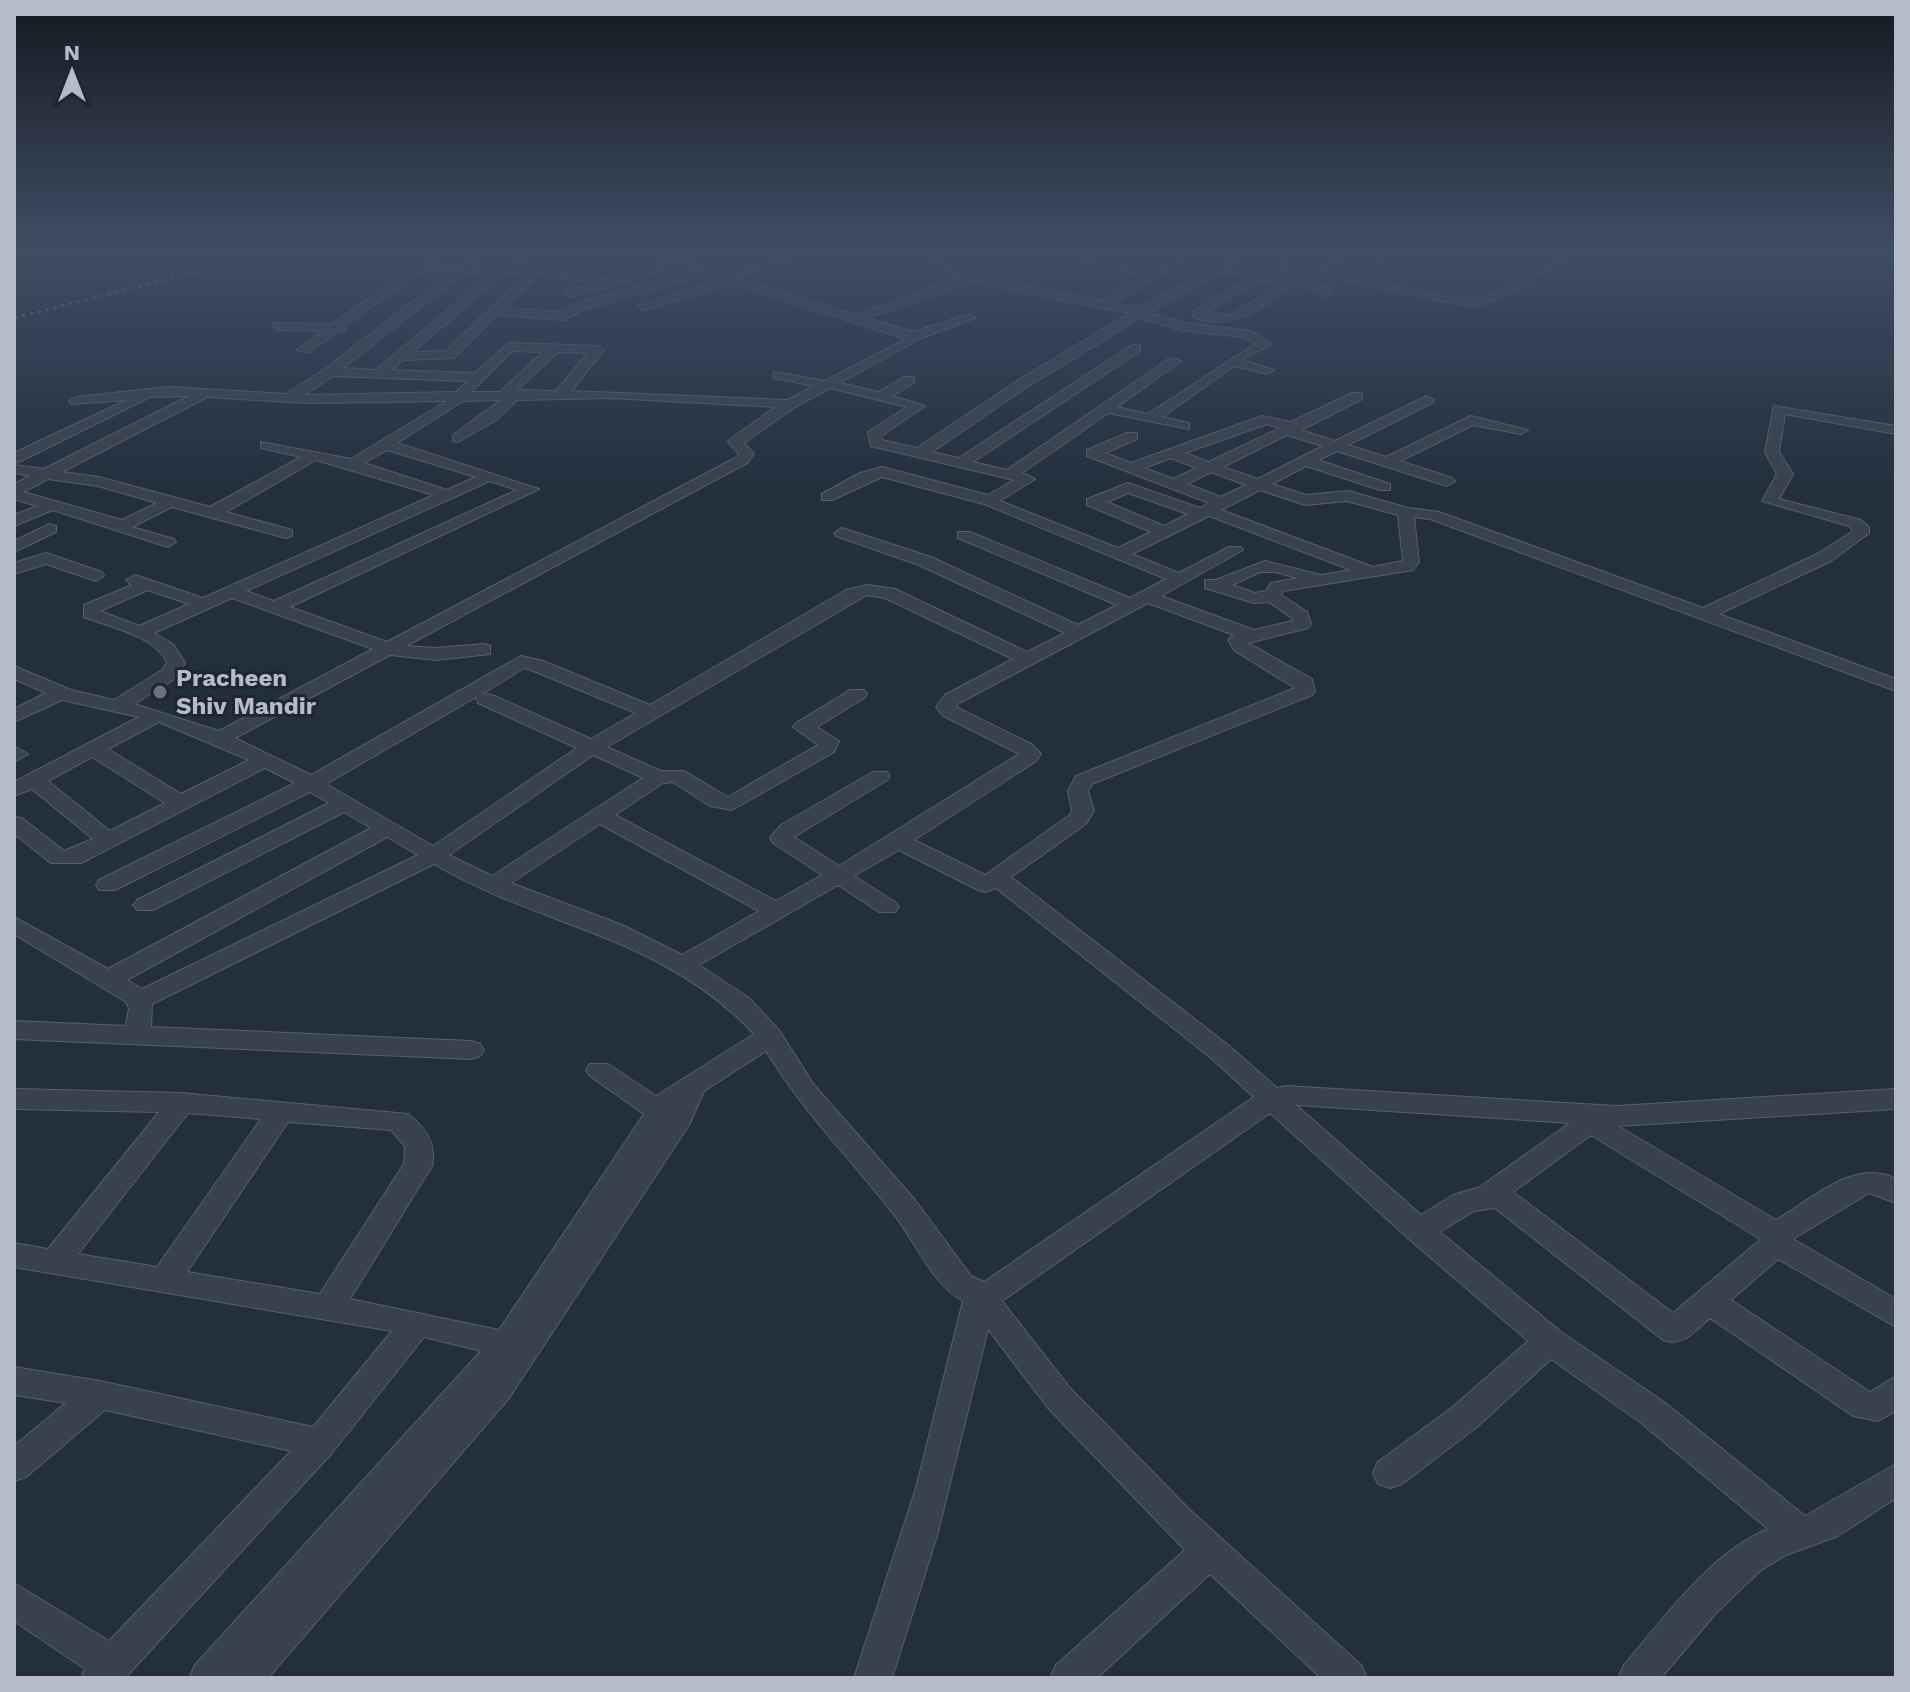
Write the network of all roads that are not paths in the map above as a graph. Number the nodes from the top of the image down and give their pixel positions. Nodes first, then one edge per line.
1 (338, 328) joint
2 (353, 328) dead end
3 (433, 328) edge
4 (475, 328) edge
5 (883, 328) edge
6 (939, 328) edge
7 (1115, 328) edge
8 (1194, 328) edge
9 (369, 329) dead end
10 (385, 329) junction
11 (429, 331) junction
12 (912, 337) junction
13 (556, 347) junction
14 (1136, 348) dead end
15 (303, 350) dead end
16 (400, 356) junction
17 (1175, 361) dead end
18 (1232, 362) junction
19 (1267, 370) dead end
20 (330, 372) junction
21 (380, 373) junction
22 (779, 375) dead end
23 (475, 377) junction
24 (909, 380) dead end
25 (827, 385) junction
26 (155, 392) junction
27 (206, 393) junction
28 (510, 394) junction
29 (561, 394) junction
30 (461, 395) junction
31 (882, 396) junction
32 (1357, 396) dead end
33 (289, 398) junction
34 (1427, 400) dead end
35 (76, 401) dead end
36 (790, 404) junction
37 (1107, 409) junction
38 (60, 417) dead end
39 (1150, 419) junction
40 (94, 421) junction
41 (1184, 426) dead end
42 (1292, 429) junction
43 (1521, 430) dead end
44 (1896, 430) edge
45 (1132, 436) dead end
46 (458, 438) dead end
47 (266, 445) dead end
48 (387, 445) junction
49 (1337, 446) junction
50 (922, 452) junction
51 (1169, 453) junction
52 (316, 454) junction
53 (14, 459) edge
54 (963, 462) junction
55 (1308, 462) junction
56 (1388, 462) junction
57 (353, 464) junction
58 (1130, 468) junction
59 (1213, 468) junction
60 (14, 469) edge
61 (42, 473) junction
62 (1011, 474) junction
63 (490, 476) junction
64 (1447, 481) dead end
65 (1265, 484) junction
66 (1173, 485) junction
67 (1385, 487) dead end
68 (14, 492) edge
69 (448, 495) junction
70 (827, 497) dead end
71 (991, 501) junction
72 (170, 502) junction
73 (52, 505) junction
74 (1212, 509) junction
75 (212, 513) junction
76 (1408, 513) junction
77 (14, 521) edge
78 (122, 525) junction
79 (50, 529) dead end
80 (1165, 532) junction
81 (286, 533) dead end
82 (842, 533) dead end
83 (964, 535) dead end
84 (168, 542) dead end
85 (14, 547) edge
86 (1235, 550) dead end
87 (1120, 554) junction
88 (14, 569) edge
89 (1376, 574) junction
90 (96, 576) dead end
91 (128, 577) dead end
92 (1184, 577) junction
93 (1317, 579) junction
94 (148, 584) junction
95 (1217, 586) junction
96 (229, 591) junction
97 (1272, 596) junction
98 (1140, 601) junction
99 (202, 603) junction
100 (273, 608) junction
101 (1705, 614) junction
102 (139, 633) junction
103 (1080, 633) junction
104 (1249, 635) junction
105 (384, 648) junction
106 (484, 650) dead end
107 (1029, 660) junction
108 (14, 672) edge
109 (1896, 685) edge
110 (62, 693) junction
111 (857, 694) dead end
112 (485, 699) dead end
113 (116, 707) junction
114 (651, 712) junction
115 (158, 715) junction
116 (14, 716) edge
117 (220, 738) junction
118 (592, 747) junction
119 (93, 749) junction
120 (265, 760) junction
121 (880, 776) dead end
122 (658, 777) junction
123 (34, 780) junction
124 (310, 784) junction
125 (14, 790) edge
126 (182, 804) junction
127 (343, 804) junction
128 (599, 815) junction
129 (14, 823) edge
130 (385, 829) junction
131 (109, 841) junction
132 (898, 841) junction
133 (433, 856) junction
134 (836, 873) junction
135 (999, 879) junction
136 (107, 885) dead end
137 (492, 886) junction
138 (145, 905) dead end
139 (887, 907) dead end
140 (774, 910) junction
141 (14, 924) edge
142 (682, 965) junction
143 (106, 981) junction
144 (140, 1000) junction
145 (14, 1030) edge
146 (137, 1033) junction
147 (770, 1036) junction
148 (471, 1050) dead end
149 (599, 1070) dead end
150 (692, 1087) junction
151 (1273, 1099) junction
152 (1896, 1099) edge
153 (17, 1103) edge
154 (181, 1103) junction
155 (282, 1110) junction
156 (659, 1111) junction
157 (1584, 1118) junction
158 (1896, 1192) edge
159 (1491, 1193) junction
160 (1419, 1231) junction
161 (1775, 1239) junction
162 (14, 1255) edge
163 (55, 1262) junction
164 (165, 1280) junction
165 (980, 1295) junction
166 (1711, 1302) junction
167 (328, 1308) junction
168 (1896, 1314) edge
169 (417, 1323) junction
170 (1550, 1341) junction
171 (517, 1346) junction
172 (14, 1381) edge
173 (1896, 1390) edge
174 (100, 1395) junction
175 (320, 1443) junction
176 (14, 1466) edge
177 (1390, 1473) dead end
178 (1896, 1479) edge
179 (1801, 1534) junction
180 (1210, 1551) junction
181 (14, 1600) edge
182 (106, 1672) edge
183 (208, 1678) edge
184 (243, 1678) edge
185 (873, 1678) edge
186 (1069, 1678) edge
187 (1348, 1678) edge
188 (1637, 1678) edge

1 - 2 street
1 - 15 street
3 - 11 street
4 - 16 street
5 - 12 street
6 - 12 street
7 - 50 street
8 - 18 street
9 - 10 street
10 - 11 street
10 - 20 street
11 - 16 street
12 - 25 street
13 - 23 street
13 - 28 street
13 - 29 street
14 - 54 street
16 - 21 street
17 - 37 street
18 - 19 street
18 - 39 street
20 - 21 street
20 - 33 street
21 - 23 street
22 - 25 street
23 - 30 street
24 - 31 street
25 - 31 street
25 - 36 street
26 - 27 street
26 - 35 street
26 - 40 street
27 - 33 street
27 - 61 street
28 - 29 street
28 - 30 street
28 - 46 street
29 - 36 street
30 - 33 street
30 - 48 street
31 - 50 street
32 - 42 street
34 - 49 street
36 - 105 street
37 - 39 street
37 - 62 street
38 - 40 street
39 - 41 street
40 - 53 street
42 - 49 street
42 - 51 street
42 - 59 street
43 - 56 street
44 - 101 street
45 - 58 street
47 - 52 street
48 - 57 street
48 - 63 street
49 - 55 street
49 - 56 street
50 - 54 street
51 - 58 street
51 - 59 street
52 - 57 street
52 - 75 street
54 - 62 street
55 - 65 street
55 - 67 street
56 - 64 street
57 - 69 street
58 - 66 street
59 - 65 street
59 - 66 street
60 - 61 street
61 - 68 street
61 - 72 street
62 - 71 street
63 - 69 street
63 - 100 street
65 - 74 street
65 - 76 street
66 - 74 street
68 - 73 street
69 - 96 street
70 - 71 street
71 - 87 street
72 - 75 street
72 - 78 street
73 - 77 street
73 - 78 street
74 - 80 street
74 - 80 street
74 - 89 street
75 - 81 street
76 - 89 street
76 - 101 street
78 - 84 street
79 - 85 street
80 - 87 street
82 - 103 street
83 - 98 street
86 - 92 street
87 - 92 street
88 - 90 street
89 - 93 street
91 - 94 street
92 - 95 street
92 - 98 street
93 - 95 street
93 - 97 street
94 - 99 street
94 - 102 street
95 - 97 street
96 - 99 street
96 - 100 street
97 - 104 street
98 - 103 street
98 - 104 street
99 - 102 street
100 - 105 street
101 - 109 street
102 - 113 street
103 - 107 street
104 - 135 street
105 - 106 street
105 - 117 street
107 - 114 street
107 - 132 street
108 - 110 street
110 - 113 street
110 - 116 street
111 - 122 street
112 - 118 street
113 - 115 street
114 - 118 street
114 - 124 street
115 - 117 street
115 - 119 street
117 - 120 street
118 - 122 street
118 - 133 street
119 - 123 street
119 - 126 street
120 - 124 street
120 - 126 street
121 - 134 street
122 - 128 street
123 - 125 street
123 - 131 street
124 - 127 street
124 - 136 street
126 - 131 street
127 - 130 street
127 - 138 street
128 - 137 street
128 - 140 street
129 - 131 street
130 - 133 street
130 - 143 street
132 - 134 street
132 - 135 street
133 - 137 street
133 - 144 street
134 - 139 street
134 - 140 street
135 - 151 street
137 - 142 street
140 - 142 street
141 - 143 street
142 - 147 street
143 - 144 street
144 - 146 street
145 - 146 street
146 - 148 street
147 - 150 street
147 - 165 street
149 - 156 street
150 - 156 street
150 - 171 street
151 - 157 street
151 - 160 street
151 - 165 street
152 - 157 street
153 - 154 street
154 - 155 street
154 - 163 street
155 - 164 street
155 - 167 street
156 - 171 street
157 - 159 street
157 - 161 street
158 - 161 street
159 - 160 street
159 - 166 street
160 - 170 street
161 - 166 street
161 - 168 street
162 - 163 street
163 - 164 street
164 - 167 street
165 - 180 street
165 - 185 street
166 - 173 street
167 - 169 street
169 - 171 street
169 - 175 street
170 - 177 street
170 - 179 street
171 - 183 street
171 - 184 street
172 - 174 street
174 - 175 street
174 - 176 street
175 - 182 street
178 - 179 street
179 - 188 street
180 - 186 street
180 - 187 street
181 - 182 street

